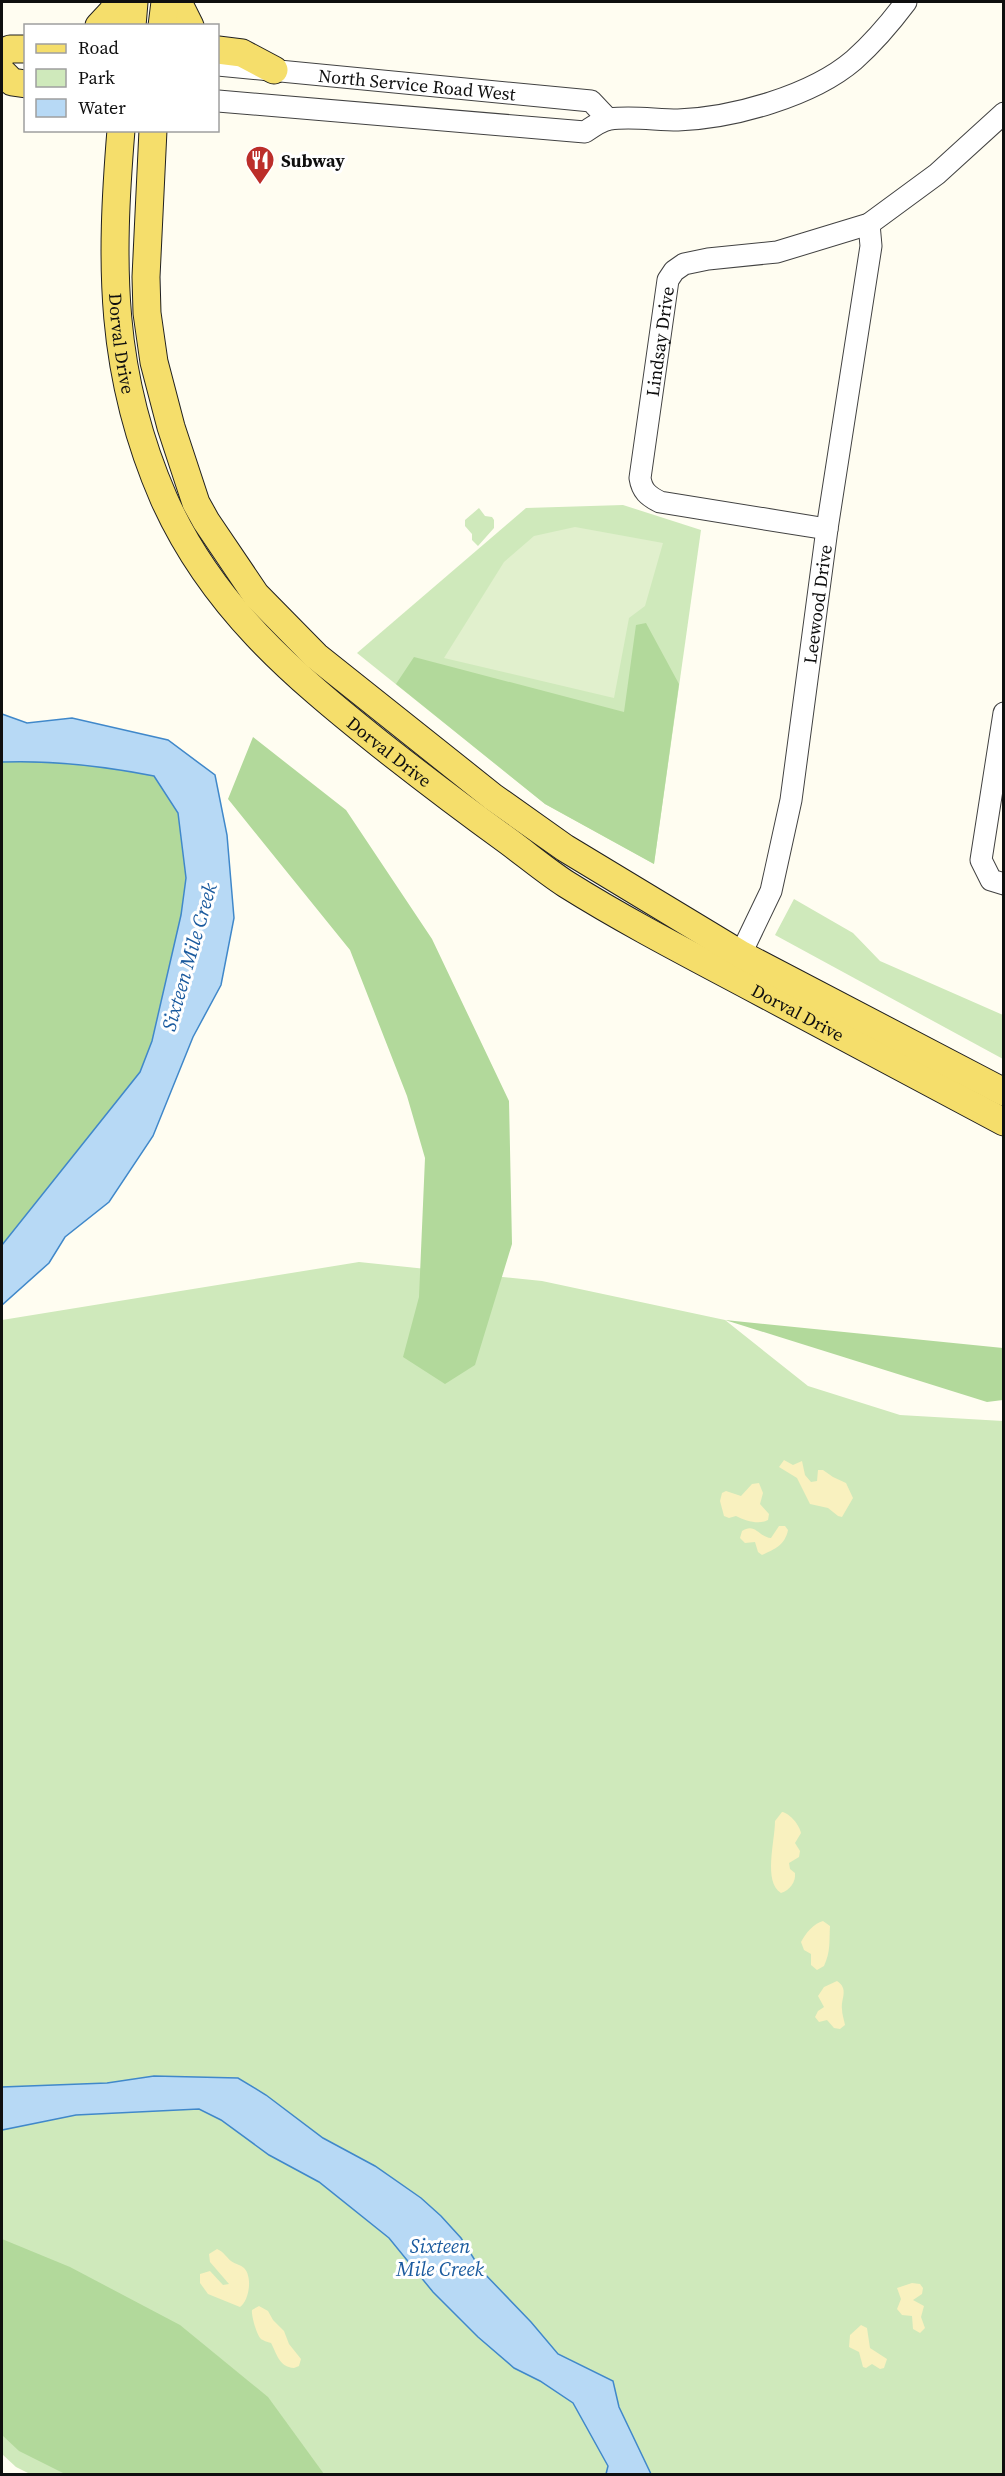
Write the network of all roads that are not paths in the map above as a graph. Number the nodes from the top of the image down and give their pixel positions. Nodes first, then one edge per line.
1 (116, 2) edge
2 (134, 2) edge
3 (165, 2) edge
4 (178, 2) edge
5 (906, 2) edge
6 (101, 24) edge
7 (132, 24) edge
8 (162, 24) edge
9 (189, 24) edge
10 (24, 49) edge
11 (219, 50) edge
12 (2, 53) edge
13 (219, 65) edge
14 (274, 70) junction
15 (2, 72) edge
16 (24, 84) edge
17 (219, 101) edge
18 (1004, 113) edge
19 (608, 119) junction
20 (121, 132) edge
21 (153, 132) edge
22 (869, 224) junction
23 (827, 529) junction
24 (1004, 713) edge
25 (1004, 884) edge
26 (736, 965) junction
27 (1004, 1092) edge
28 (1004, 1122) edge

1 - 6 main road
2 - 7 main road
3 - 8 main road
4 - 9 main road
5 - 19 street, North Service Road West
10 - 12 main road
11 - 14 main road
13 - 14 street, North Service Road West
14 - 19 street, North Service Road West
15 - 16 main road
17 - 19 street, North Service Road West
18 - 22 street, Lindsay Drive
20 - 26 main road, Dorval Drive
21 - 26 main road, Dorval Drive
22 - 23 street, Leewood Drive
22 - 23 street, Lindsay Drive
23 - 26 street, Leewood Drive
24 - 25 street
26 - 27 main road, Dorval Drive
26 - 28 main road, Dorval Drive

